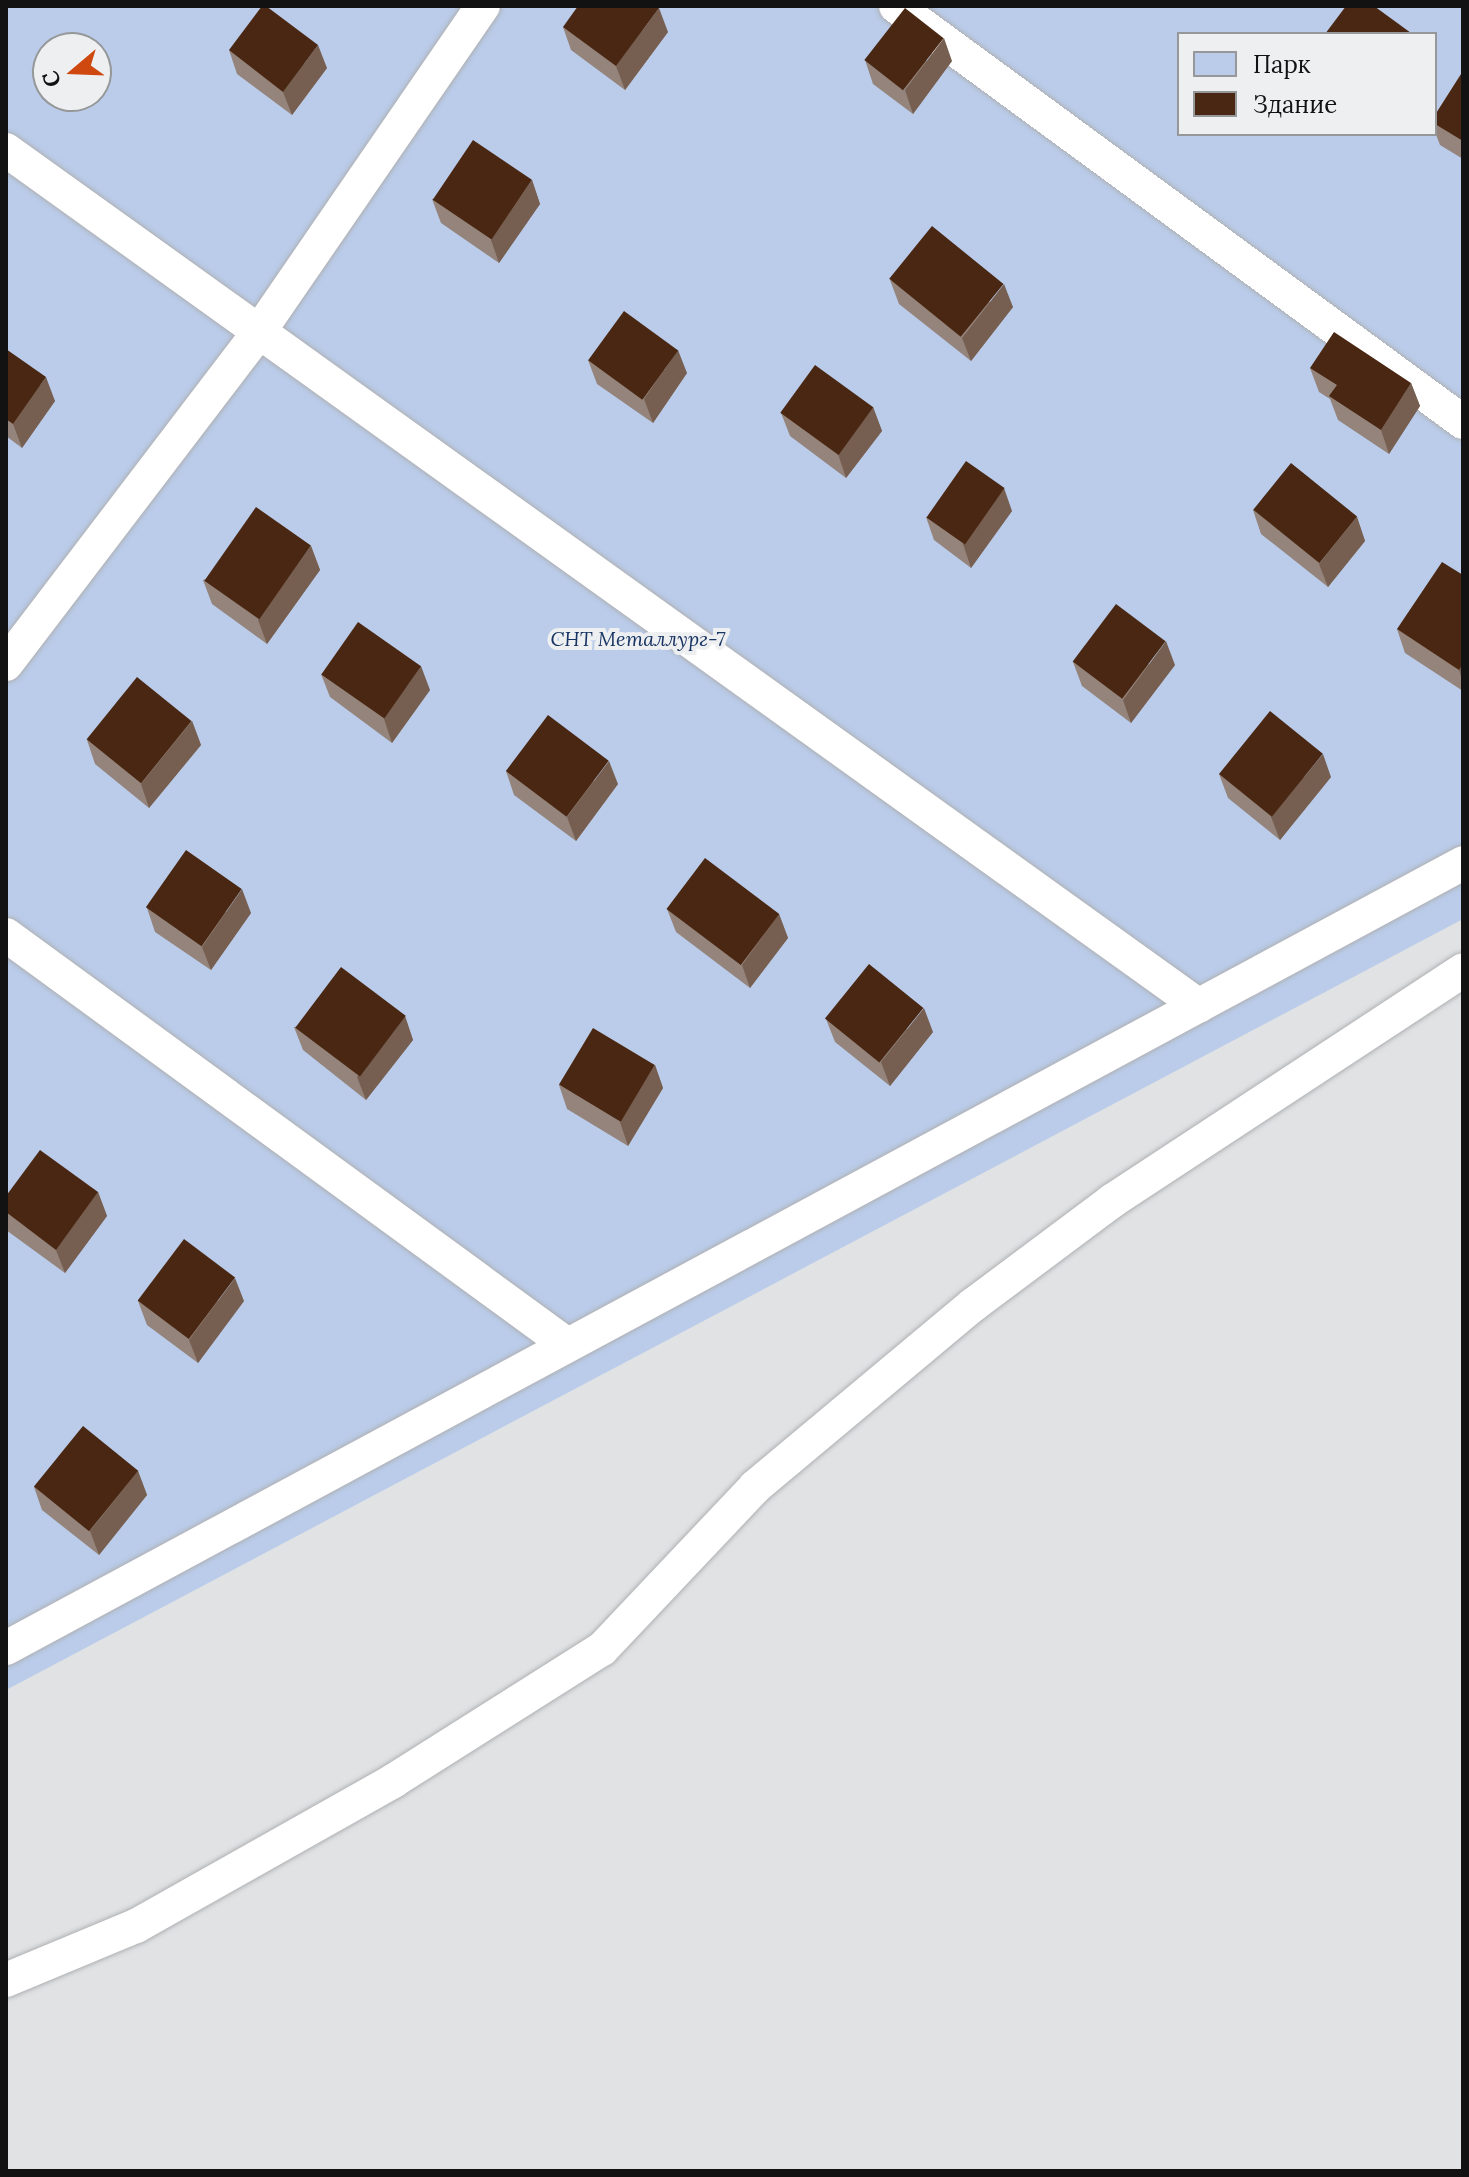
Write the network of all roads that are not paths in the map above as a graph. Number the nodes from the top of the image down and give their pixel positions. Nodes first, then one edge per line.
1 (483, 6) edge
2 (896, 6) edge
3 (6, 150) edge
4 (258, 333) junction
5 (1463, 422) edge
6 (6, 664) edge
7 (1463, 863) edge
8 (6, 935) edge
9 (1463, 970) edge
10 (1199, 1006) junction
11 (566, 1344) junction
12 (6, 1648) edge
13 (6, 1980) edge

1 - 4 lane
2 - 5 lane
3 - 4 lane
4 - 6 lane
4 - 10 lane
7 - 10 lane
8 - 11 lane
9 - 13 lane
10 - 11 lane
11 - 12 lane

